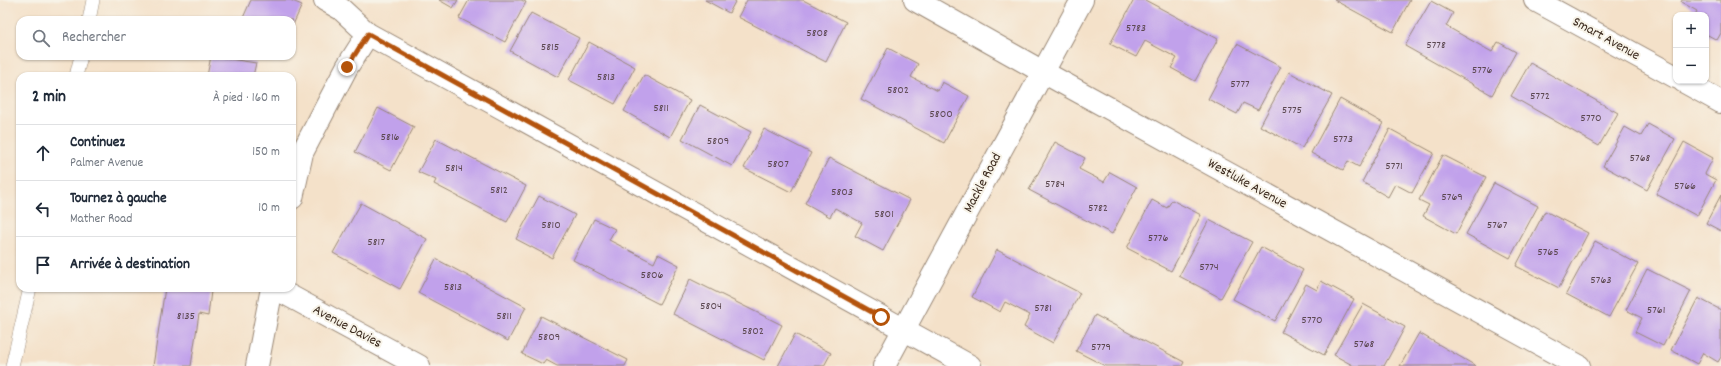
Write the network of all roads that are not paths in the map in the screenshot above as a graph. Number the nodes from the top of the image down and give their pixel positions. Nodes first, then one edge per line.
1 (93, 0) edge
2 (325, 0) edge
3 (915, 0) edge
4 (1082, 0) edge
5 (1535, 0) edge
6 (90, 16) edge
7 (368, 34) junction
8 (80, 60) edge
9 (77, 72) edge
10 (1043, 72) junction
11 (1673, 75) edge
12 (1688, 84) edge
13 (1721, 102) edge
14 (296, 180) edge
15 (29, 292) edge
16 (273, 292) edge
17 (281, 292) edge
18 (903, 330) junction
19 (12, 366) edge
20 (257, 366) edge
21 (419, 366) edge
22 (884, 366) edge
23 (970, 366) edge
24 (1579, 366) edge

1 - 6 lane
2 - 7 street
3 - 10 street, Westluke Avenue
4 - 10 street, Mackle Road
5 - 11 street, Smart Avenue
7 - 14 street
7 - 18 street
8 - 9 lane
10 - 18 street, Mackle Road
10 - 24 street, Westluke Avenue
12 - 13 street
15 - 19 lane
16 - 20 street
17 - 21 street, Avenue Davies
18 - 22 street, Mackle Road
18 - 23 street

